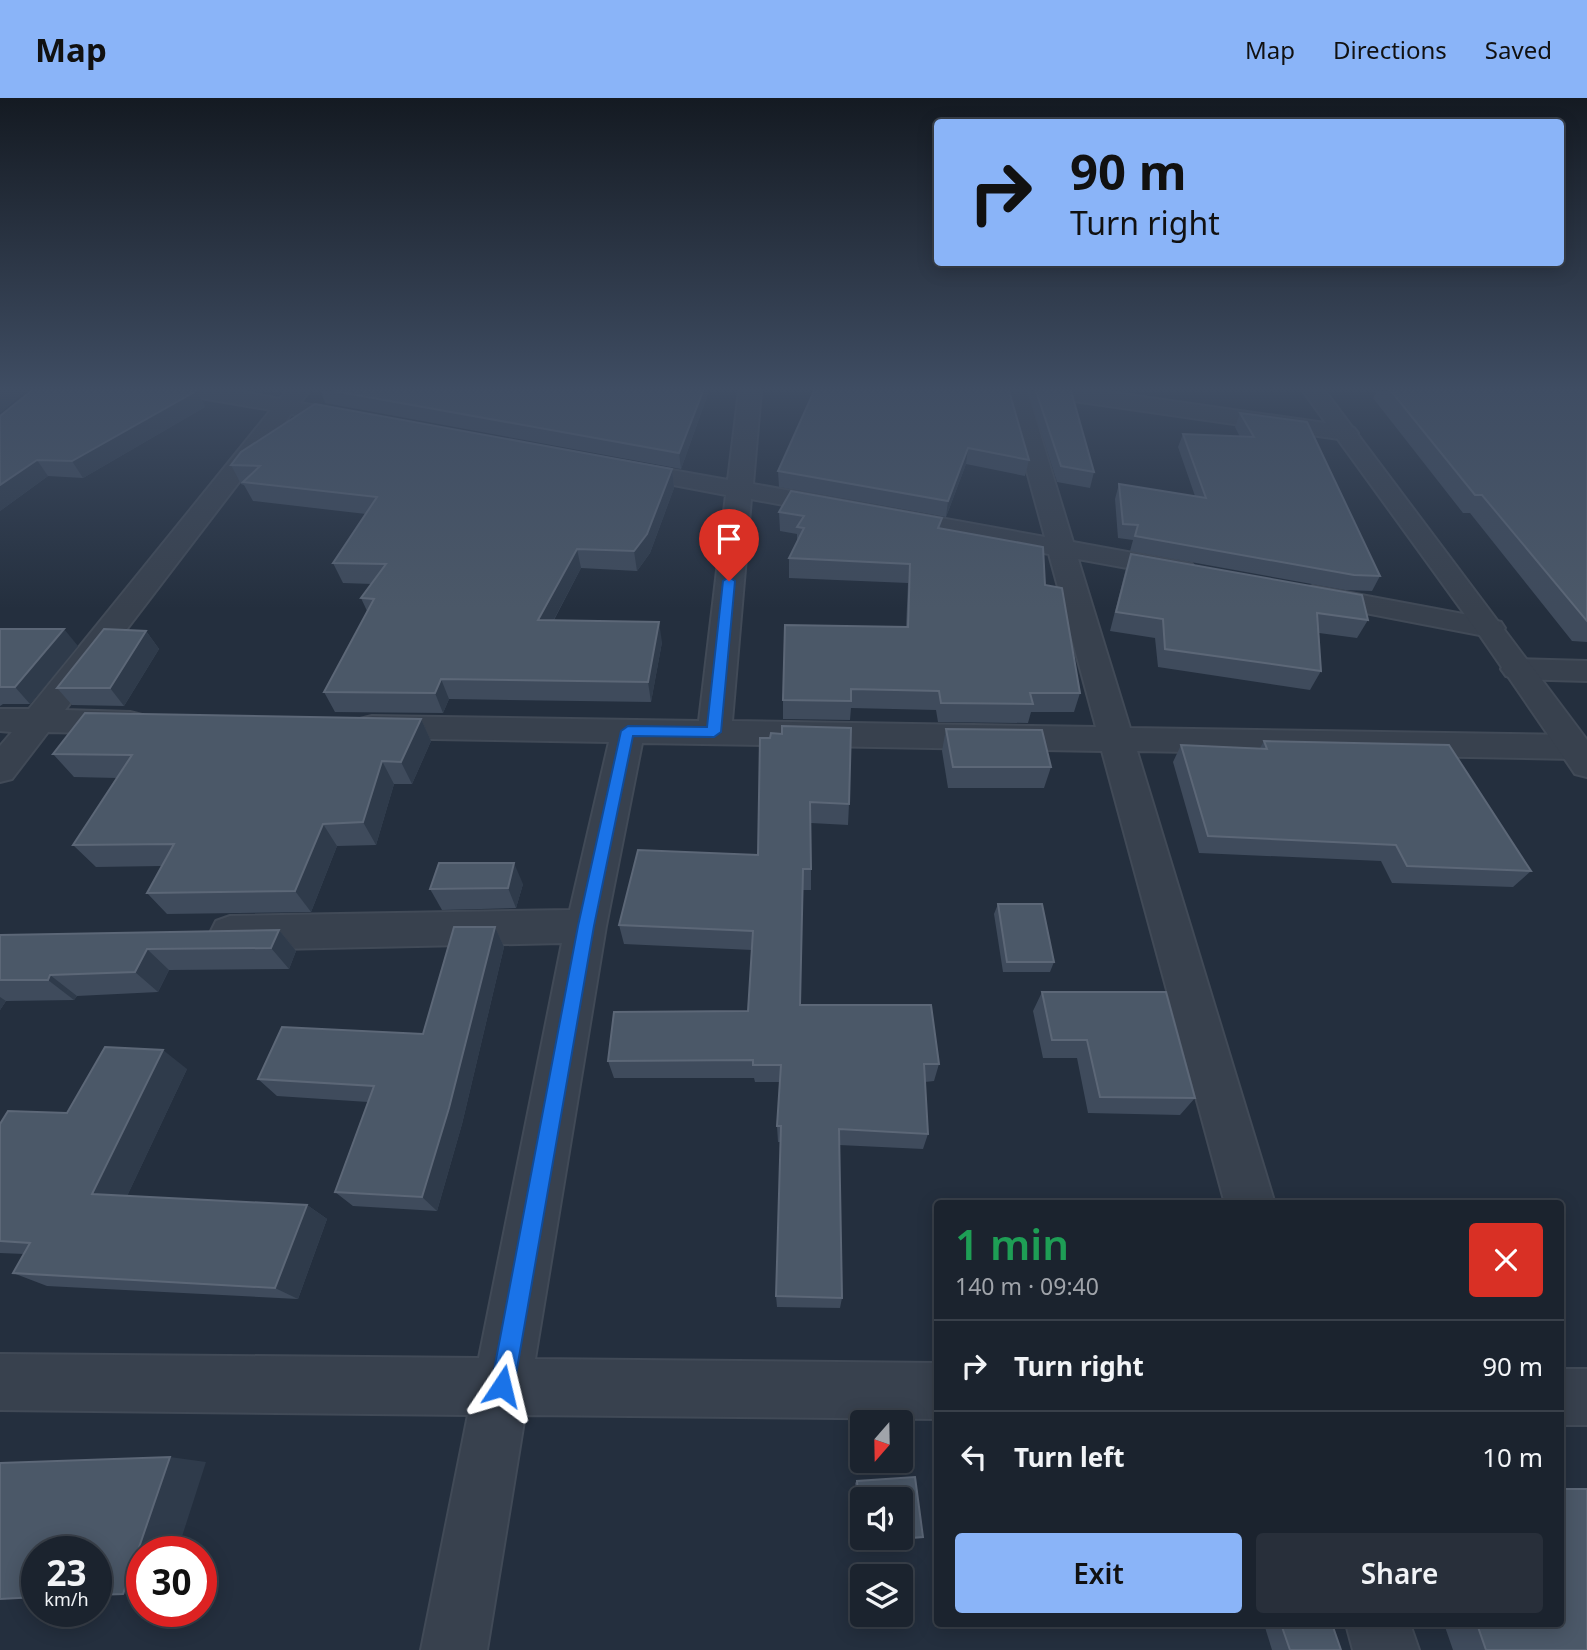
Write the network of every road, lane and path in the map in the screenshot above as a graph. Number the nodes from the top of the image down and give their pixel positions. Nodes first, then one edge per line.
1 (242, 463) edge
2 (596, 463) edge
3 (743, 463) edge
4 (1038, 463) edge
5 (1367, 463) edge
6 (741, 490) junction
7 (1063, 548) junction
8 (1201, 574) edge
9 (1283, 589) edge
10 (1490, 628) junction
11 (1517, 669) junction
12 (1587, 671) edge
13 (0, 720) edge
14 (40, 721) junction
15 (163, 723) edge
16 (340, 726) edge
17 (628, 731) junction
18 (714, 732) junction
19 (1116, 739) junction
20 (1580, 756) edge
21 (0, 770) edge
22 (586, 926) junction
23 (195, 933) edge
24 (1249, 1200) edge
25 (0, 1382) edge
26 (502, 1386) junction
27 (934, 1391) edge
28 (1564, 1397) edge
29 (1587, 1397) edge
30 (1379, 1627) edge
31 (454, 1650) edge
32 (1386, 1650) edge

1 - 14 street
2 - 6 street
3 - 6 street
4 - 7 street
5 - 10 street
6 - 7 street
6 - 18 street
7 - 8 street
7 - 19 street
9 - 10 street
10 - 11 street
11 - 12 street
11 - 20 street
13 - 14 street
14 - 15 street
14 - 21 street
16 - 17 street
17 - 18 street
17 - 22 street
18 - 19 street
19 - 20 street
19 - 24 street
22 - 23 street
22 - 26 street
25 - 26 street
26 - 27 street
26 - 31 street
28 - 29 street
30 - 32 street

